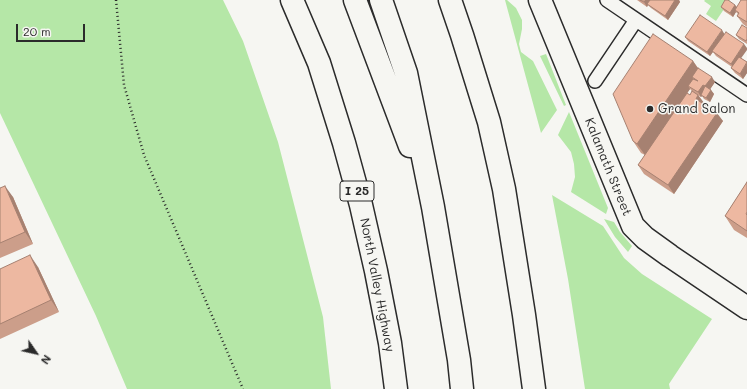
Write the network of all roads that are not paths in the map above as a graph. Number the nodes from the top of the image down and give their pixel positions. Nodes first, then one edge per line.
1 (292, 0) edge
2 (355, 0) edge
3 (381, 0) edge
4 (450, 0) edge
5 (540, 0) edge
6 (607, 0) edge
7 (636, 20) junction
8 (595, 81) dead end
9 (747, 95) edge
10 (433, 207) junction
11 (747, 308) edge
12 (396, 389) edge
13 (462, 389) edge
14 (534, 389) edge

1 - 12 main road, North Valley Highway / I 25
2 - 10 main road
3 - 10 main road
4 - 14 main road
5 - 11 main road, Kalamath Street
6 - 7 lane
7 - 8 lane
7 - 9 lane
10 - 13 main road

